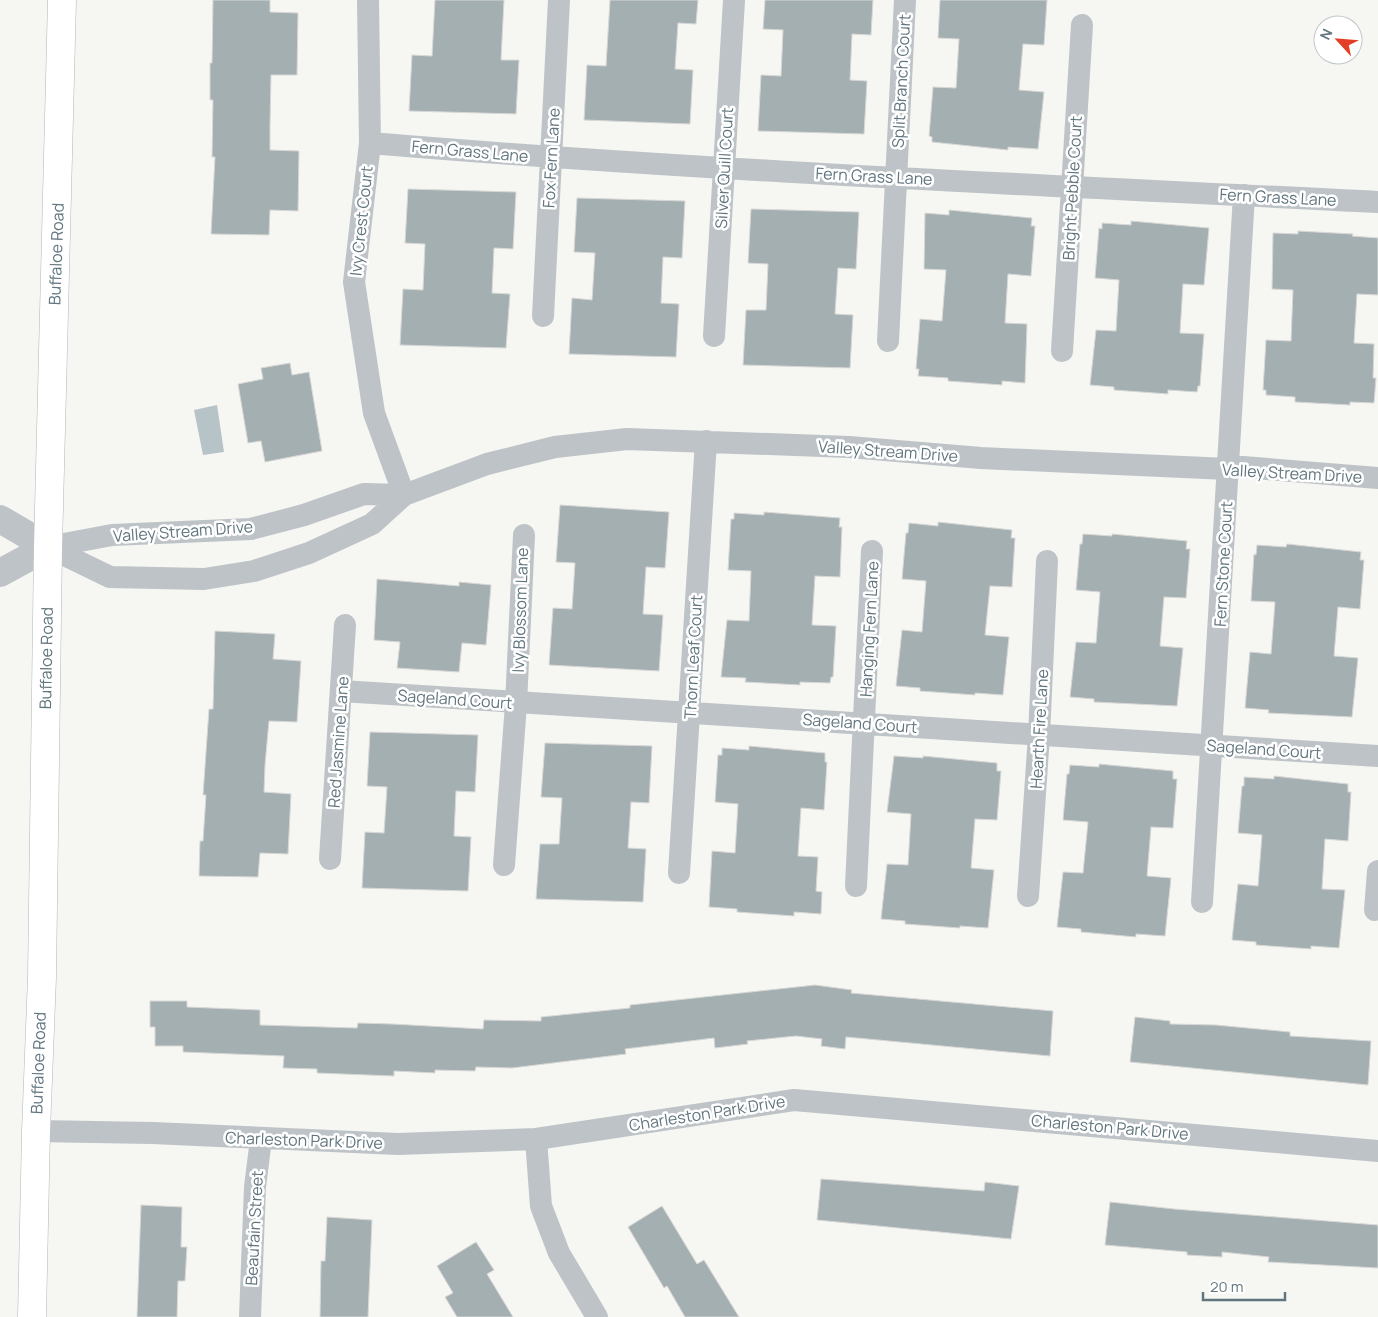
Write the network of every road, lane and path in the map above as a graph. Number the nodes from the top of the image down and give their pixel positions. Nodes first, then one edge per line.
1 (62, 0) edge
2 (368, 0) edge
3 (559, 0) edge
4 (734, 0) edge
5 (905, 0) edge
6 (1082, 25) dead end
7 (370, 143) junction
8 (551, 158) junction
9 (724, 168) junction
10 (896, 177) junction
11 (1071, 186) junction
12 (1244, 195) junction
13 (1378, 202) edge
14 (543, 316) dead end
15 (714, 336) dead end
16 (888, 341) dead end
17 (1062, 351) dead end
18 (706, 442) junction
19 (1228, 469) junction
20 (1378, 478) edge
21 (404, 495) junction
22 (0, 520) edge
23 (524, 534) dead end
24 (48, 547) junction
25 (872, 551) dead end
26 (1047, 561) dead end
27 (0, 573) edge
28 (345, 625) dead end
29 (341, 692) junction
30 (516, 704) junction
31 (690, 713) junction
32 (864, 723) junction
33 (1039, 735) junction
34 (1213, 745) junction
35 (1378, 756) edge
36 (330, 859) dead end
37 (504, 864) dead end
38 (1378, 871) edge
39 (678, 873) dead end
40 (856, 886) dead end
41 (1028, 896) dead end
42 (1202, 902) dead end
43 (1375, 910) dead end
44 (36, 1131) junction
45 (261, 1139) junction
46 (536, 1139) junction
47 (1378, 1151) edge
48 (32, 1317) edge
49 (250, 1317) edge
50 (597, 1317) edge

1 - 24 main road, Buffaloe Road
2 - 7 street, Ivy Crest Court
3 - 8 street, Fox Fern Lane
4 - 9 street, Silver Quill Court
5 - 10 street, Split Branch Court
6 - 11 street, Bright Pebble Court
7 - 8 street, Fern Grass Lane
7 - 21 street, Ivy Crest Court
8 - 9 street, Fern Grass Lane
8 - 14 street, Fox Fern Lane
9 - 10 street, Fern Grass Lane
9 - 15 street, Silver Quill Court
10 - 11 street, Fern Grass Lane
10 - 16 street, Split Branch Court
11 - 12 street, Fern Grass Lane
11 - 17 street, Bright Pebble Court
12 - 13 street, Fern Grass Lane
12 - 19 street, Fern Stone Court
18 - 19 street, Valley Stream Drive
18 - 21 street, Valley Stream Drive
18 - 31 street, Thorn Leaf Court
19 - 20 street, Valley Stream Drive
19 - 34 street, Fern Stone Court
21 - 24 street, Valley Stream Drive
21 - 24 street, Valley Stream Drive
22 - 24 street, Valley Stream Drive
23 - 30 street, Ivy Blossom Lane
24 - 27 street, Valley Stream Drive
24 - 44 main road, Buffaloe Road
25 - 32 street, Hanging Fern Lane
26 - 33 street, Hearth Fire Lane
28 - 29 street, Red Jasmine Lane
29 - 30 street, Sageland Court
29 - 36 street, Red Jasmine Lane
30 - 31 street, Sageland Court
30 - 37 street, Ivy Blossom Lane
31 - 32 street, Sageland Court
31 - 39 street, Thorn Leaf Court
32 - 33 street, Sageland Court
32 - 40 street, Hanging Fern Lane
33 - 34 street, Sageland Court
33 - 41 street, Hearth Fire Lane
34 - 35 street, Sageland Court
34 - 42 street, Fern Stone Court
38 - 43 street
44 - 45 street, Charleston Park Drive
44 - 48 main road, Buffaloe Road
45 - 46 street, Charleston Park Drive
45 - 49 street, Beaufain Street
46 - 47 street, Charleston Park Drive
46 - 50 street

